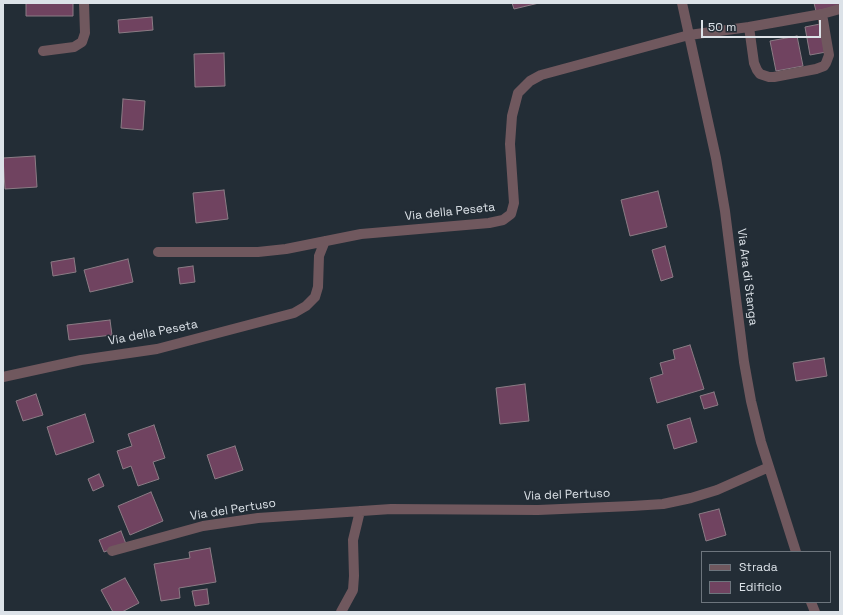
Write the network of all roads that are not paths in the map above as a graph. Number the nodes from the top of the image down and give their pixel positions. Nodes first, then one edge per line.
1 (84, 3) edge
2 (682, 3) edge
3 (840, 9) edge
4 (822, 14) junction
5 (749, 27) junction
6 (689, 35) junction
7 (43, 51) dead end
8 (325, 241) junction
9 (158, 252) dead end
10 (3, 377) edge
11 (769, 467) junction
12 (360, 511) junction
13 (112, 551) dead end
14 (796, 551) edge
15 (341, 612) edge

1 - 7 street
2 - 6 street, Via Ara di Stanga
3 - 4 street
4 - 5 street
4 - 5 street
5 - 6 street
6 - 8 street, Via della Peseta
6 - 11 street, Via Ara di Stanga
8 - 9 street, Via della Peseta
8 - 10 street, Via della Peseta
11 - 12 street, Via del Pertuso
11 - 14 street, Via Ara di Stanga
12 - 13 street, Via del Pertuso
12 - 15 street

